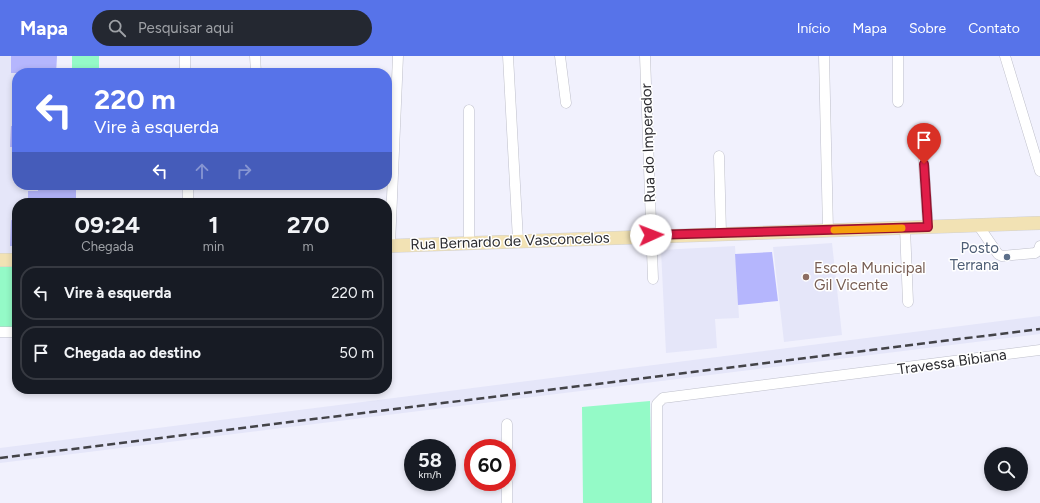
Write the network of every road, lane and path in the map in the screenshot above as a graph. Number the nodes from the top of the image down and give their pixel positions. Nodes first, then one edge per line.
1 (185, 56) edge
2 (255, 56) edge
3 (398, 56) edge
4 (508, 56) edge
5 (560, 56) edge
6 (645, 56) edge
7 (824, 56) edge
8 (898, 56) edge
9 (1005, 56) edge
10 (185, 68) edge
11 (256, 68) edge
12 (566, 102) dead end
13 (898, 102) dead end
14 (469, 110) dead end
15 (923, 152) dead end
16 (719, 156) dead end
17 (392, 169) edge
18 (1040, 171) edge
19 (1040, 223) edge
20 (978, 225) junction
21 (928, 227) junction
22 (905, 228) junction
23 (832, 230) junction
24 (721, 233) junction
25 (651, 235) junction
26 (518, 240) junction
27 (469, 242) junction
28 (392, 245) edge
29 (1040, 246) edge
30 (0, 260) edge
31 (12, 260) edge
32 (653, 279) dead end
33 (908, 302) dead end
34 (0, 332) edge
35 (12, 332) edge
36 (1040, 350) edge
37 (507, 424) dead end
38 (507, 439) edge
39 (507, 491) edge
40 (507, 503) edge
41 (657, 503) edge

1 - 10 street
2 - 11 street
3 - 17 street
4 - 26 street
5 - 12 street
6 - 25 street, Rua do Imperador
7 - 23 street
8 - 13 street
9 - 18 street
14 - 27 street
15 - 21 street
16 - 24 street
19 - 20 main road, Rua Bernardo de Vasconcelos
20 - 21 main road, Rua Bernardo de Vasconcelos
20 - 29 street
21 - 22 main road, Rua Bernardo de Vasconcelos
22 - 23 main road, Rua Bernardo de Vasconcelos
22 - 33 street
23 - 24 main road, Rua Bernardo de Vasconcelos
24 - 25 main road, Rua Bernardo de Vasconcelos
25 - 26 main road, Rua Bernardo de Vasconcelos
25 - 32 street, Rua do Imperador
26 - 27 main road, Rua Bernardo de Vasconcelos
27 - 28 main road, Rua Bernardo de Vasconcelos
30 - 31 main road
34 - 35 street
36 - 41 street, Travessa Bibiana
37 - 38 street
39 - 40 street

